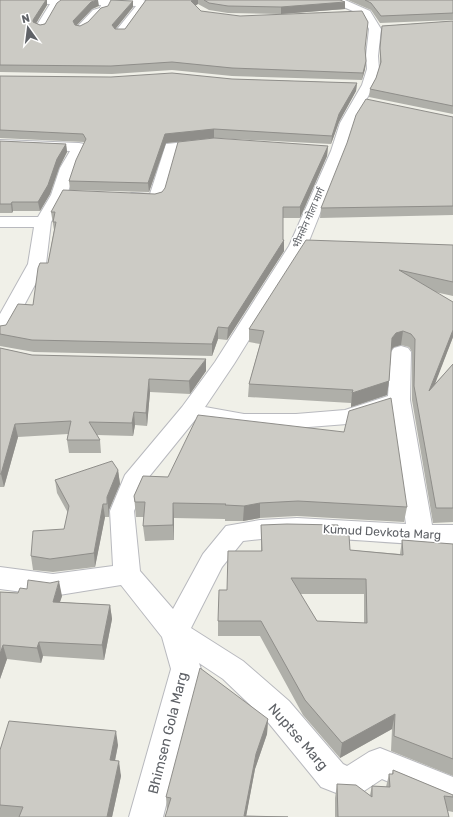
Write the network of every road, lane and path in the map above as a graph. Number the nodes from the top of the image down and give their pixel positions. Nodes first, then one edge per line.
1 (16, 0) edge
2 (336, 0) edge
3 (59, 1) edge
4 (108, 1) edge
5 (366, 13) junction
6 (343, 14) edge
7 (41, 28) edge
8 (389, 28) edge
9 (81, 29) edge
10 (375, 29) junction
11 (120, 33) edge
12 (222, 143) edge
13 (0, 144) edge
14 (118, 198) edge
15 (0, 222) edge
16 (43, 222) junction
17 (0, 332) edge
18 (401, 352) dead end
19 (399, 400) junction
20 (190, 412) junction
21 (421, 536) junction
22 (453, 536) edge
23 (127, 574) junction
24 (0, 578) edge
25 (175, 632) junction
26 (453, 794) edge
27 (146, 817) edge

1 - 3 street
2 - 5 street
3 - 4 street
3 - 7 street
4 - 9 street
4 - 11 street
5 - 6 street
5 - 10 street
8 - 10 street
10 - 20 street, भीमसेन गोला मार्ग
12 - 14 street
13 - 16 street
15 - 16 street
16 - 17 street
18 - 19 street
19 - 20 street
19 - 21 street
20 - 23 street
21 - 22 street, Kumud Devkota Marg
21 - 25 street, Kumud Devkota Marg
23 - 24 street
23 - 25 street, Bhimsen Gola Marg
25 - 26 street, Nuptse Marg
25 - 27 street, Bhimsen Gola Marg

